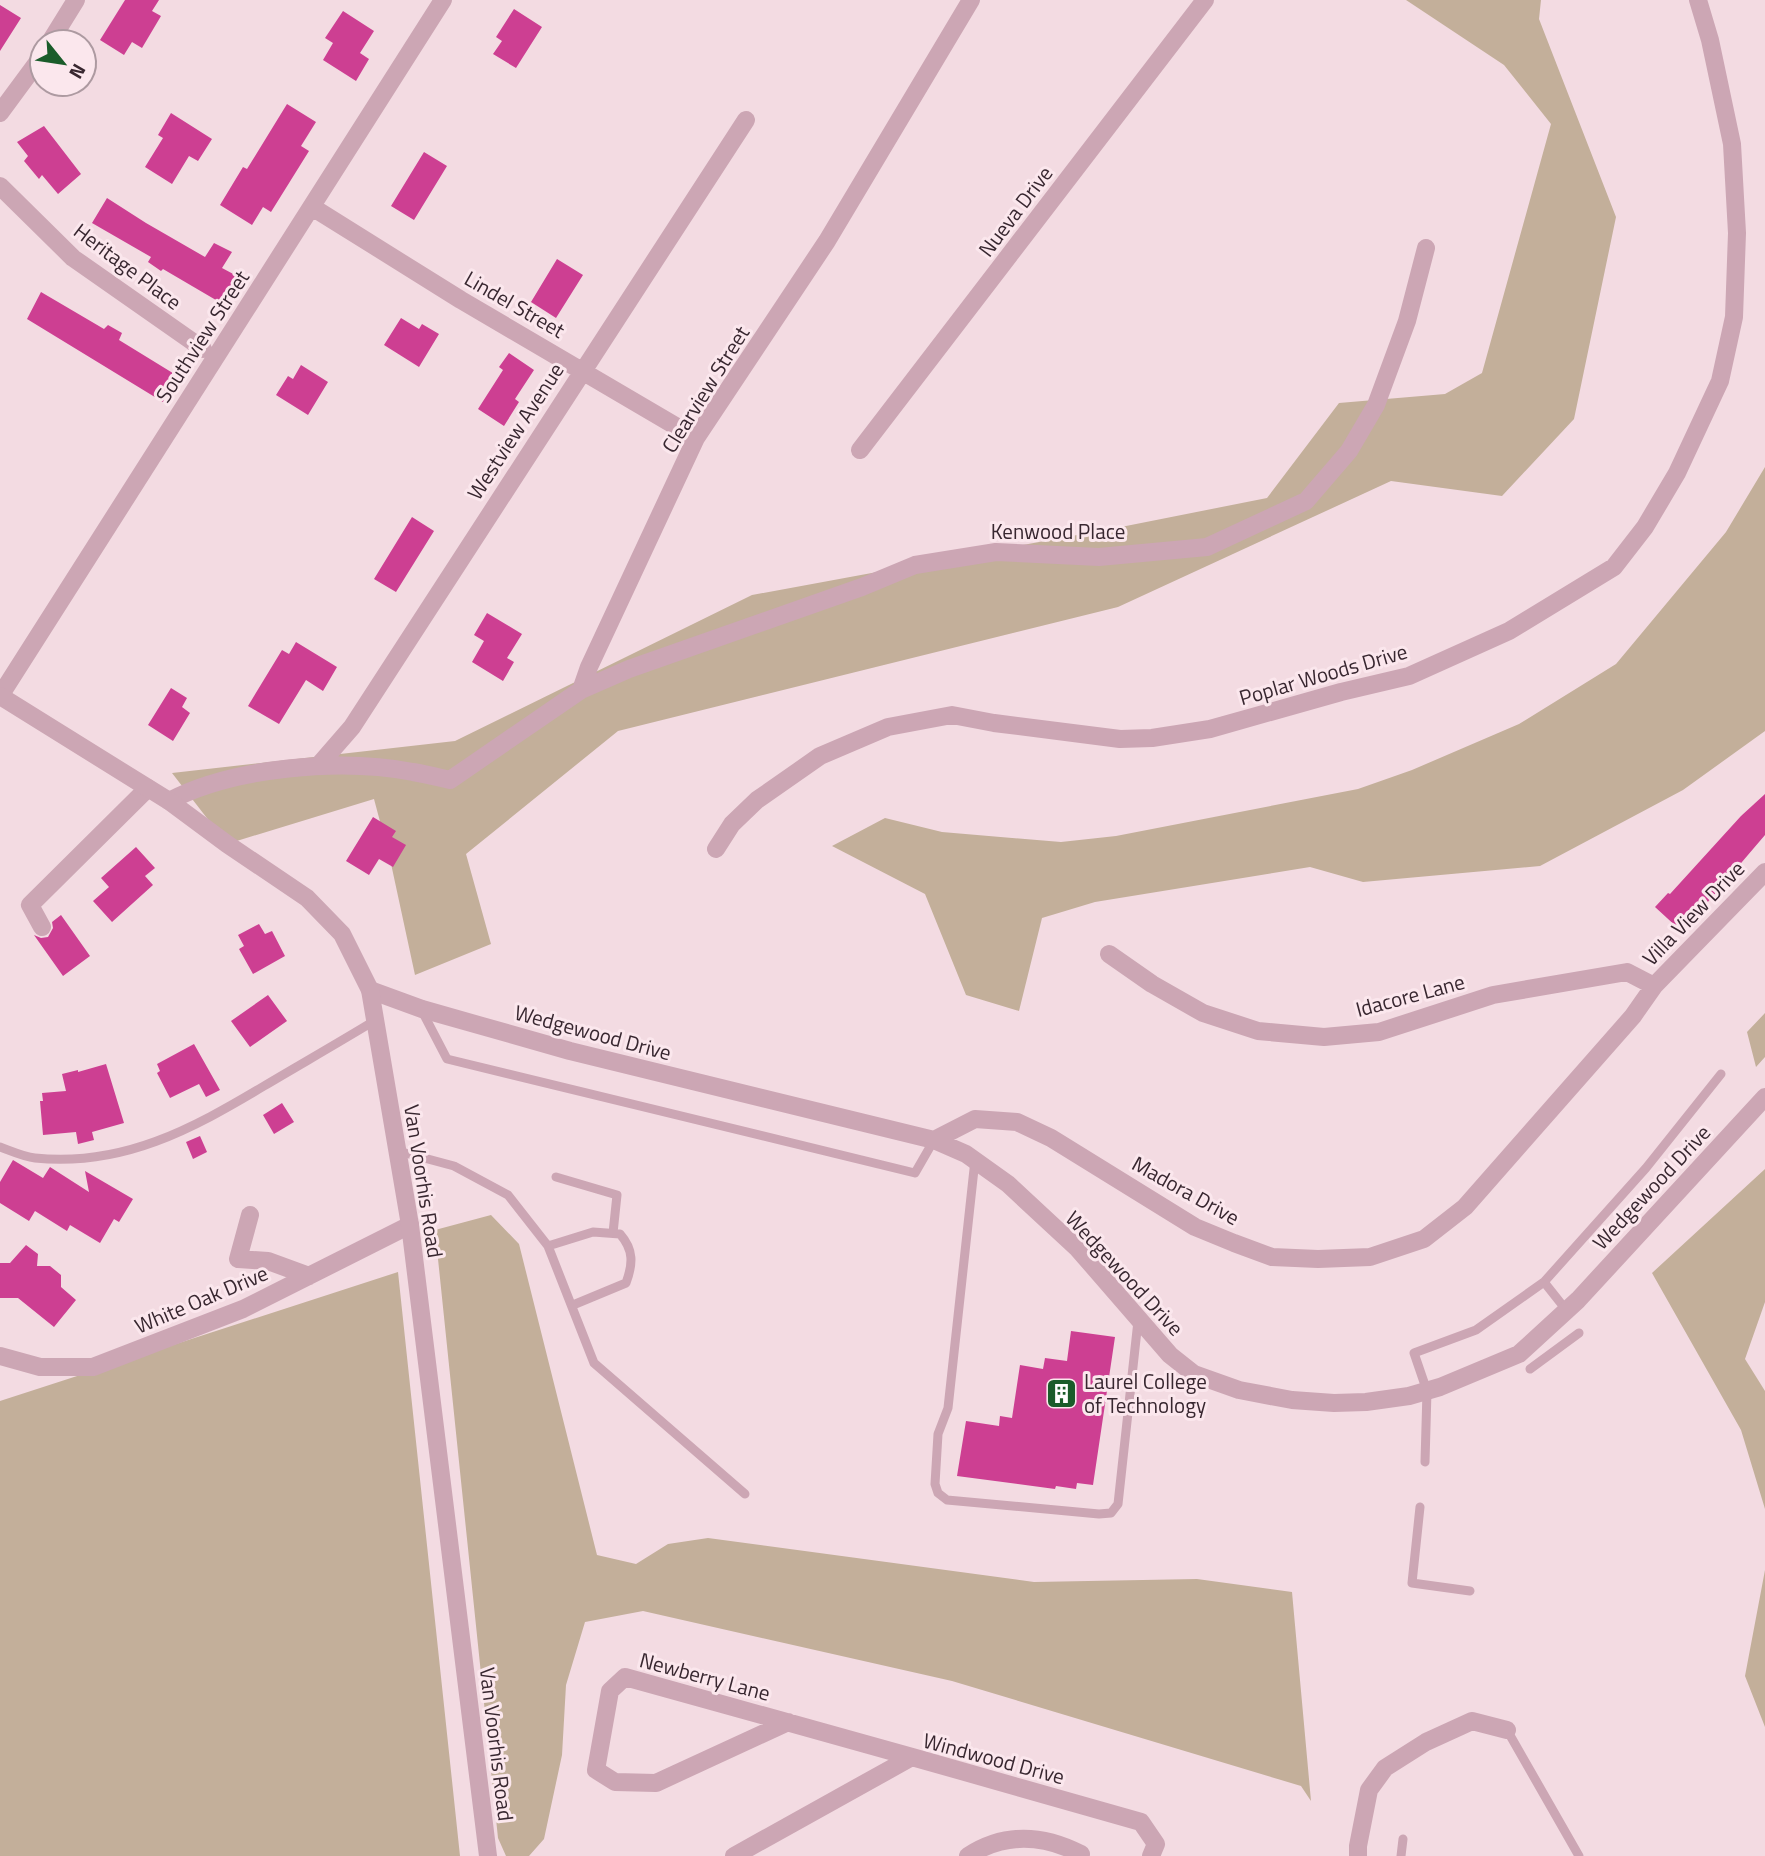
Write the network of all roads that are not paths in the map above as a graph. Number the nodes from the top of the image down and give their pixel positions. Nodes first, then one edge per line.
1 (76, 0) edge
2 (443, 0) edge
3 (971, 0) edge
4 (1205, 0) edge
5 (1698, 0) edge
6 (59, 28) edge
7 (28, 75) edge
8 (0, 113) edge
9 (746, 120) dead end
10 (0, 186) edge
11 (312, 207) junction
12 (1426, 248) dead end
13 (204, 349) dead end
14 (582, 369) junction
15 (696, 438) junction
16 (860, 450) dead end
17 (581, 690) junction
18 (0, 696) edge
19 (318, 765) junction
20 (148, 788) junction
21 (169, 801) junction
22 (716, 849) dead end
23 (1765, 872) edge
24 (42, 927) dead end
25 (1109, 954) dead end
26 (1654, 986) junction
27 (370, 990) junction
28 (422, 1009) junction
29 (374, 1021) junction
30 (1721, 1074) dead end
31 (1765, 1097) edge
32 (934, 1140) junction
33 (0, 1147) edge
34 (398, 1151) junction
35 (975, 1160) junction
36 (556, 1177) dead end
37 (250, 1215) dead end
38 (410, 1225) junction
39 (613, 1233) junction
40 (548, 1246) junction
41 (309, 1276) junction
42 (1544, 1282) junction
43 (573, 1306) junction
44 (1567, 1311) junction
45 (1138, 1319) junction
46 (1579, 1333) dead end
47 (1531, 1343) junction
48 (0, 1356) edge
49 (1546, 1356) junction
50 (1530, 1368) dead end
51 (1427, 1391) junction
52 (1424, 1462) dead end
53 (745, 1494) dead end
54 (1420, 1507) dead end
55 (1471, 1591) dead end
56 (788, 1723) junction
57 (1507, 1730) joint
58 (912, 1757) junction
59 (1403, 1839) dead end
60 (1082, 1854) dead end
61 (488, 1856) edge
62 (734, 1856) edge
63 (968, 1856) edge
64 (1151, 1856) edge
65 (1358, 1856) edge
66 (1401, 1856) edge
67 (1579, 1856) edge

1 - 6 street
2 - 11 street, Southview Street
3 - 15 street, Clearview Street
4 - 16 street, Nueva Drive
5 - 22 street, Poplar Woods Drive
7 - 8 street
9 - 14 street, Westview Avenue
10 - 13 street, Heritage Place
11 - 14 street, Lindel Street
11 - 18 street, Southview Street
12 - 17 street, Kenwood Place
14 - 15 street, Lindel Street
14 - 19 street, Westview Avenue
15 - 17 street, Clearview Street
17 - 19 street, Kenwood Place
18 - 20 street, Van Voorhis Road
19 - 21 street, Kenwood Place
20 - 21 street, Van Voorhis Road
20 - 24 street
21 - 27 street, Van Voorhis Road
23 - 26 street, Villa View Drive
25 - 26 street, Idacore Lane
26 - 32 street, Madora Drive
27 - 28 street, Wedgewood Drive
27 - 29 street, Van Voorhis Road
28 - 32 street, Wedgewood Drive
28 - 32 lane
29 - 33 lane
29 - 34 street, Van Voorhis Road
30 - 42 lane
31 - 44 street, Wedgewood Drive
32 - 35 street, Wedgewood Drive
34 - 38 street, Van Voorhis Road
34 - 40 lane
35 - 45 street, Wedgewood Drive
35 - 45 lane
36 - 39 lane
37 - 41 street
38 - 41 street, White Oak Drive
38 - 61 street, Van Voorhis Road
39 - 40 lane
39 - 43 lane
40 - 43 lane
41 - 48 street, White Oak Drive
42 - 44 lane
42 - 51 lane
43 - 53 lane
44 - 47 street, Wedgewood Drive
45 - 51 street, Wedgewood Drive
46 - 49 lane
47 - 49 lane
47 - 51 street, Wedgewood Drive
49 - 50 lane
51 - 52 lane
54 - 55 lane
56 - 56 street, Newberry Lane
56 - 58 street, Newberry Lane
57 - 65 street
57 - 67 lane
58 - 62 street, Windwood Drive
58 - 64 street, Windwood Drive
59 - 66 lane
60 - 63 street

